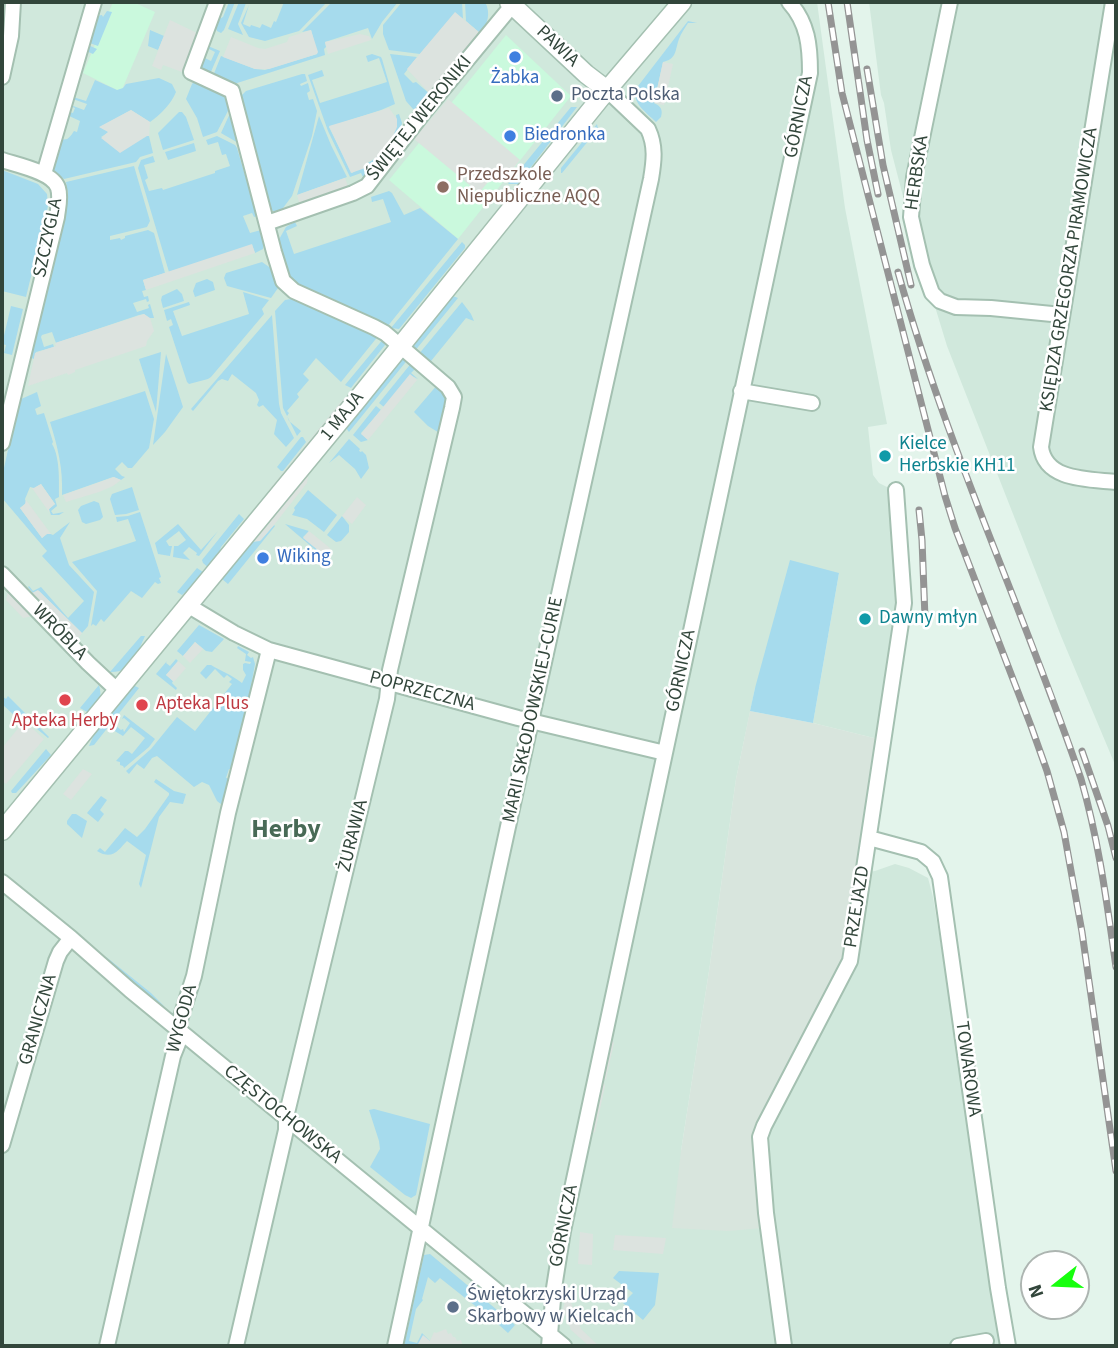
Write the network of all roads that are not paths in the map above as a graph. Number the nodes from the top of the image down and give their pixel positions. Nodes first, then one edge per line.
1 (13, 2) edge
2 (94, 2) edge
3 (217, 2) edge
4 (682, 2) edge
5 (789, 2) edge
6 (950, 2) edge
7 (1113, 2) edge
8 (512, 3) edge
9 (2, 77) edge
10 (607, 90) junction
11 (2, 160) edge
12 (44, 174) junction
13 (267, 223) junction
14 (1062, 315) junction
15 (401, 346) junction
16 (741, 391) junction
17 (812, 403) dead end
18 (2, 443) edge
19 (1116, 482) edge
20 (896, 490) dead end
21 (2, 573) edge
22 (189, 606) junction
23 (269, 650) junction
24 (388, 684) junction
25 (118, 691) junction
26 (531, 721) junction
27 (665, 753) junction
28 (2, 831) edge
29 (869, 838) junction
30 (2, 882) edge
31 (71, 938) junction
32 (179, 1029) junction
33 (286, 1117) junction
34 (2, 1145) edge
35 (420, 1228) junction
36 (549, 1341) edge
37 (1007, 1341) edge
38 (986, 1344) edge
39 (107, 1346) edge
40 (236, 1346) edge
41 (395, 1346) edge
42 (564, 1346) edge
43 (784, 1346) edge
44 (958, 1346) edge

1 - 9 street
2 - 12 street, SZCZYGLA
3 - 13 street
4 - 10 street, 1 MAJA
5 - 16 street, GÓRNICZA
6 - 14 street, HERBSKA
7 - 14 street, KSIĘDZA GRZEGORZA PIRAMOWICZA
8 - 10 street, PAWIA
8 - 13 street, ŚWIĘTEJ WERONIKI
10 - 15 street, 1 MAJA
10 - 26 street, MARII SKŁODOWSKIEJ-CURIE
11 - 12 street
12 - 18 street, SZCZYGLA
13 - 15 street
14 - 19 street, KSIĘDZA GRZEGORZA PIRAMOWICZA
15 - 22 street, 1 MAJA
15 - 24 street, ŻURAWIA
16 - 17 street
16 - 27 street, GÓRNICZA
20 - 29 street, PRZEJAZD
21 - 25 street, WRÓBLA
22 - 23 street, POPRZECZNA
22 - 25 street, 1 MAJA
23 - 24 street, POPRZECZNA
23 - 32 street, WYGODA
24 - 26 street, POPRZECZNA
24 - 33 street, ŻURAWIA
25 - 28 street, 1 MAJA
26 - 27 street, POPRZECZNA
26 - 35 street, MARII SKŁODOWSKIEJ-CURIE
27 - 36 street, GÓRNICZA
29 - 37 street, TOWAROWA
29 - 43 street, PRZEJAZD
30 - 31 street, CZĘSTOCHOWSKA
31 - 32 street, CZĘSTOCHOWSKA
31 - 34 street, GRANICZNA
32 - 33 street, CZĘSTOCHOWSKA
32 - 39 street, WYGODA
33 - 35 street, CZĘSTOCHOWSKA
33 - 40 street, ŻURAWIA
35 - 36 street, CZĘSTOCHOWSKA
35 - 41 street, MARII SKŁODOWSKIEJ-CURIE
36 - 42 street, CZĘSTOCHOWSKA
37 - 38 street
38 - 44 street

